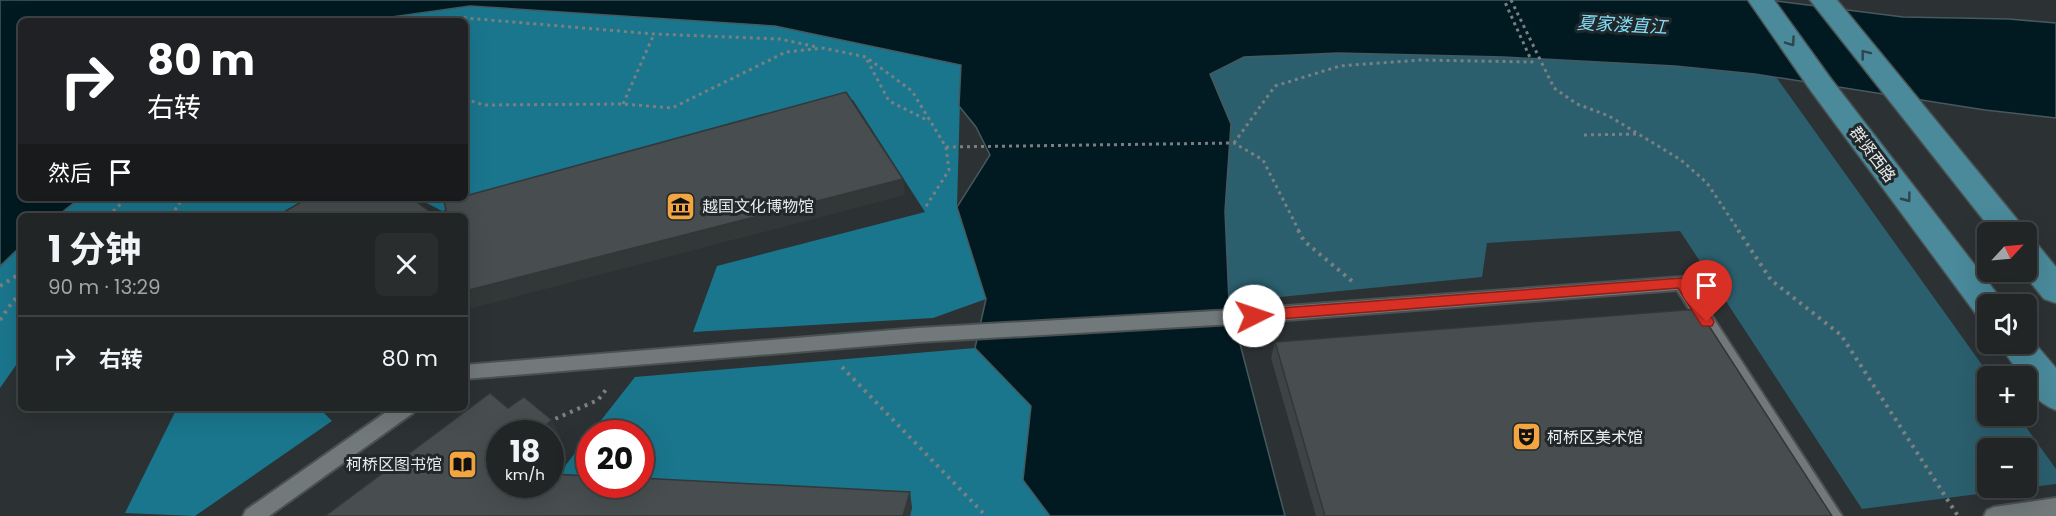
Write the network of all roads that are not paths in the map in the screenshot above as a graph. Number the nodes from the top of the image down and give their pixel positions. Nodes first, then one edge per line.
1 (1761, 0) edge
2 (1825, 2) edge
3 (2002, 222) edge
4 (2037, 267) edge
5 (2056, 290) edge
6 (1980, 294) edge
7 (2025, 354) edge
8 (468, 372) edge
9 (2056, 395) edge
10 (402, 411) edge
11 (2056, 507) edge
12 (253, 516) edge
13 (1832, 516) edge
14 (1994, 516) edge

1 -> 6 main road, 群贤西路
3 -> 2 main road
4 - 5 main road
7 - 9 main road
8 - 13 lane
10 - 12 lane
11 - 14 lane

